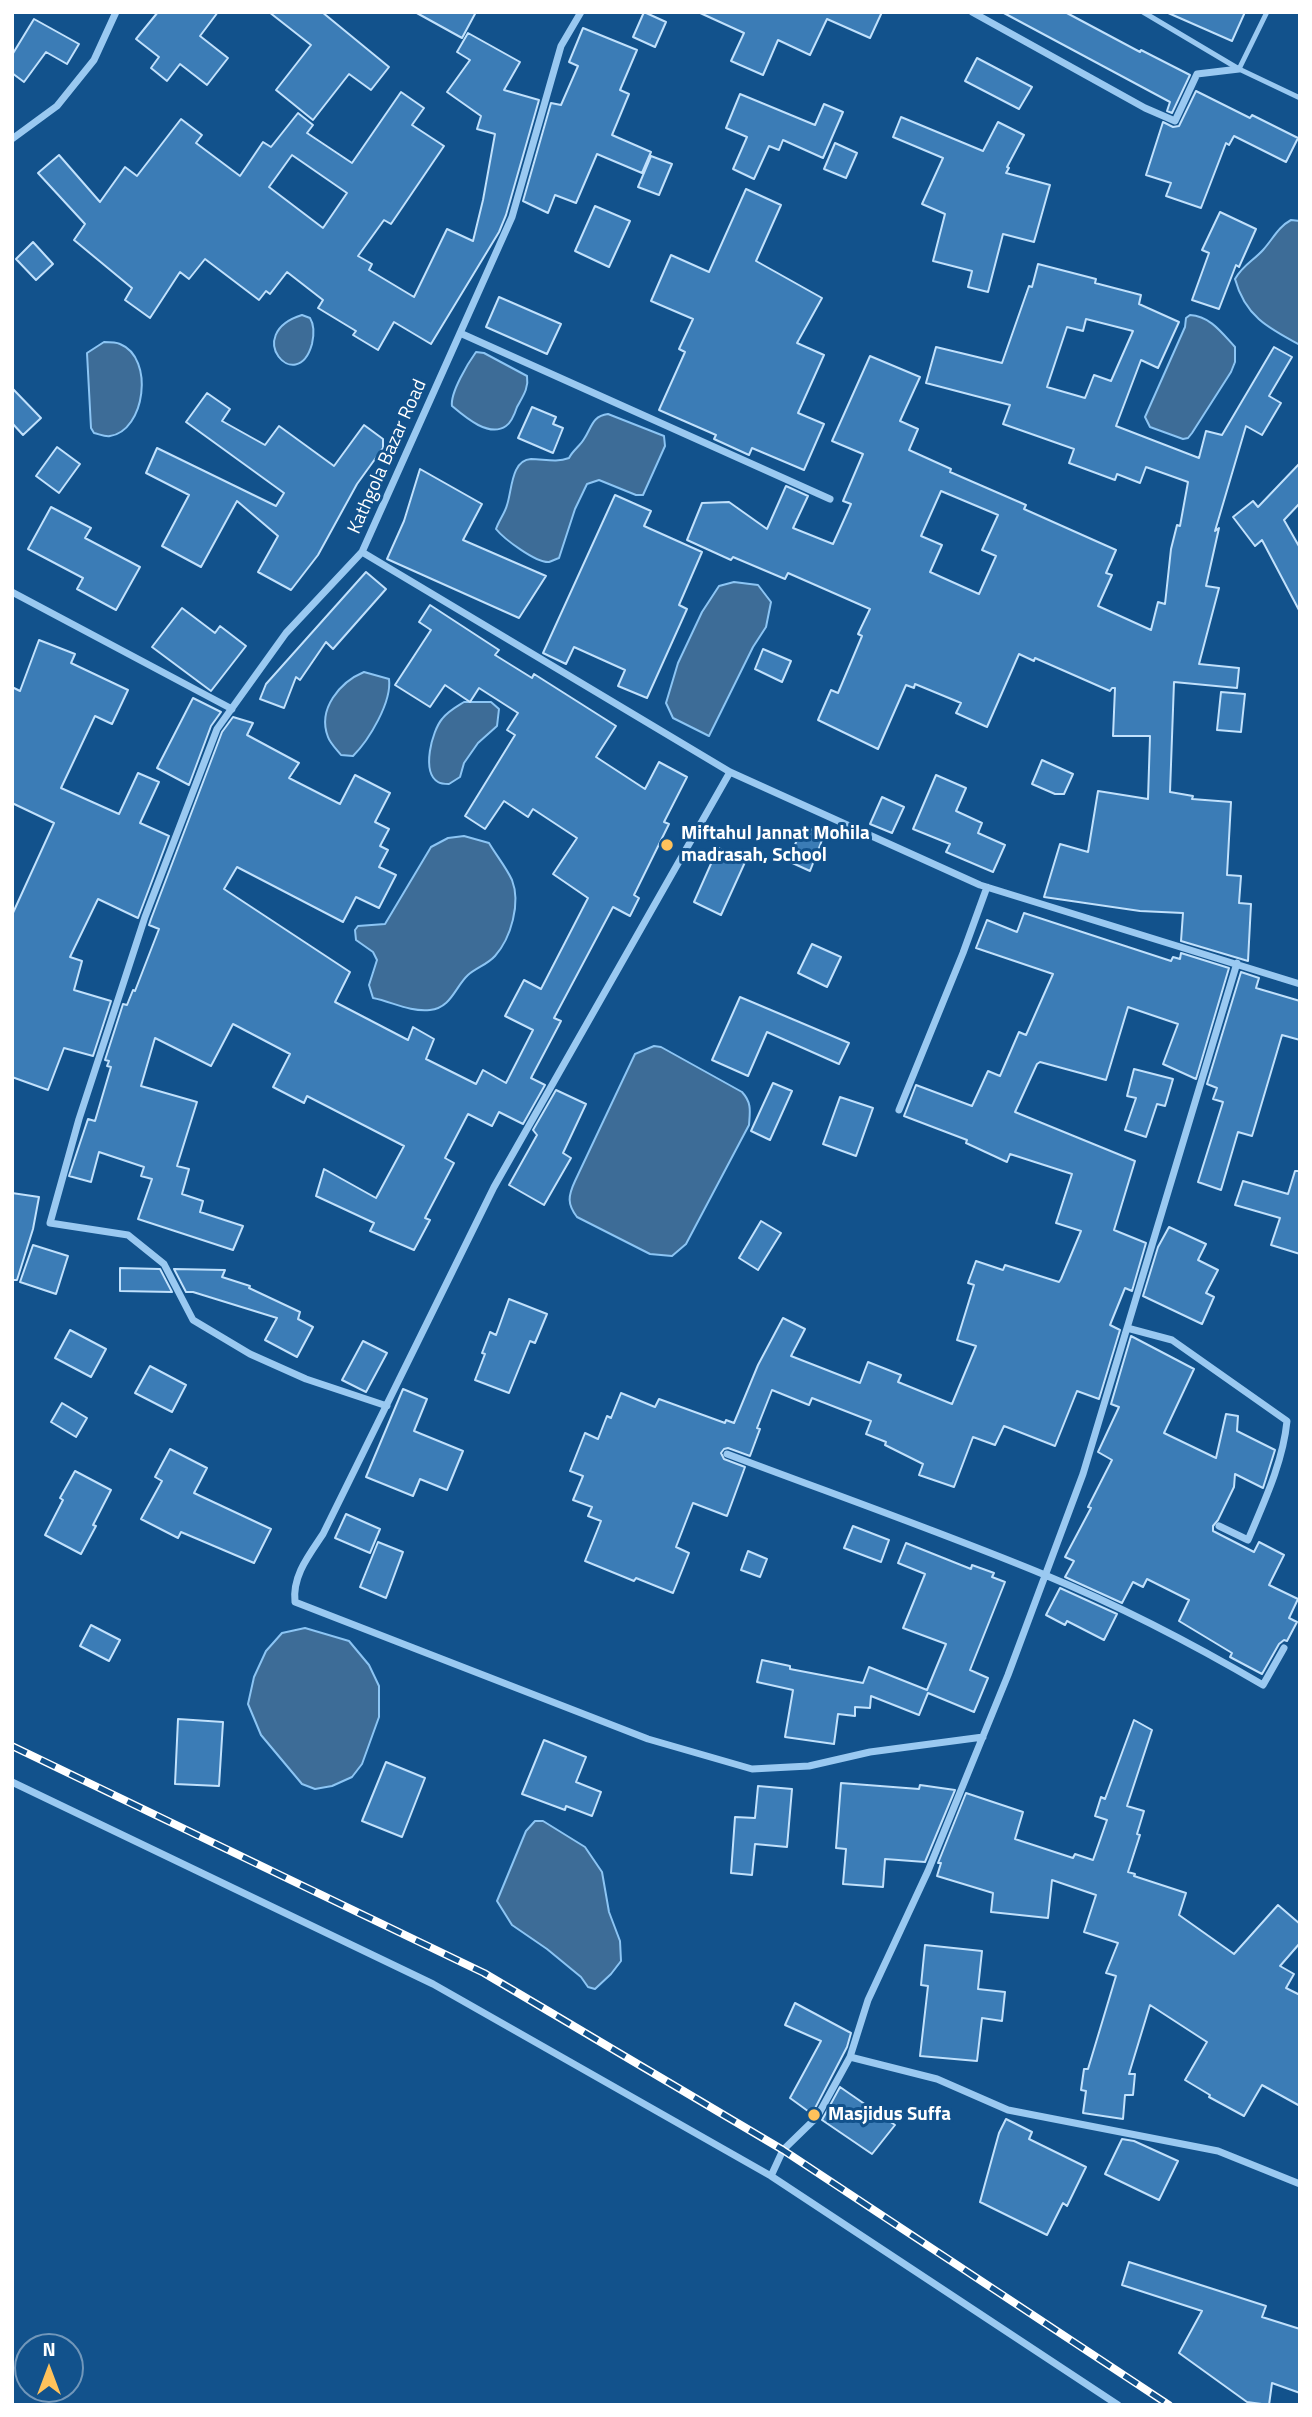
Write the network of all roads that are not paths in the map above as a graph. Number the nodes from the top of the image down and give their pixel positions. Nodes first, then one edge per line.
1 (116, 12) edge
2 (580, 12) edge
3 (972, 12) edge
4 (1143, 12) edge
5 (1267, 12) edge
6 (1239, 69) junction
7 (1300, 98) edge
8 (12, 139) edge
9 (460, 333) junction
10 (830, 499) dead end
11 (362, 552) junction
12 (12, 592) edge
13 (232, 709) junction
14 (730, 772) junction
15 (987, 887) junction
16 (1237, 963) junction
17 (1300, 984) edge
18 (900, 1110) dead end
19 (1128, 1328) junction
20 (387, 1406) junction
21 (727, 1454) dead end
22 (1219, 1526) dead end
23 (1045, 1575) junction
24 (1284, 1648) dead end
25 (983, 1737) junction
26 (12, 1782) edge
27 (850, 2057) junction
28 (771, 2176) junction
29 (1300, 2184) edge
30 (1118, 2405) edge

1 - 8 street
2 - 9 street, Kathgola Bazar Road
3 - 6 street
4 - 6 lane
5 - 6 lane
6 - 7 lane
9 - 10 street
9 - 11 street, Kathgola Bazar Road
11 - 13 street, Kathgola Bazar Road
11 - 14 street
12 - 13 street
13 - 20 street, Kathgola Bazar Road
14 - 15 street
14 - 20 street
15 - 16 street
15 - 18 street
16 - 17 street
16 - 19 street
19 - 22 street
19 - 23 street
20 - 25 street
21 - 23 street
23 - 24 street
23 - 25 street
25 - 27 street
26 - 28 street
27 - 28 street
27 - 29 street
28 - 30 street

